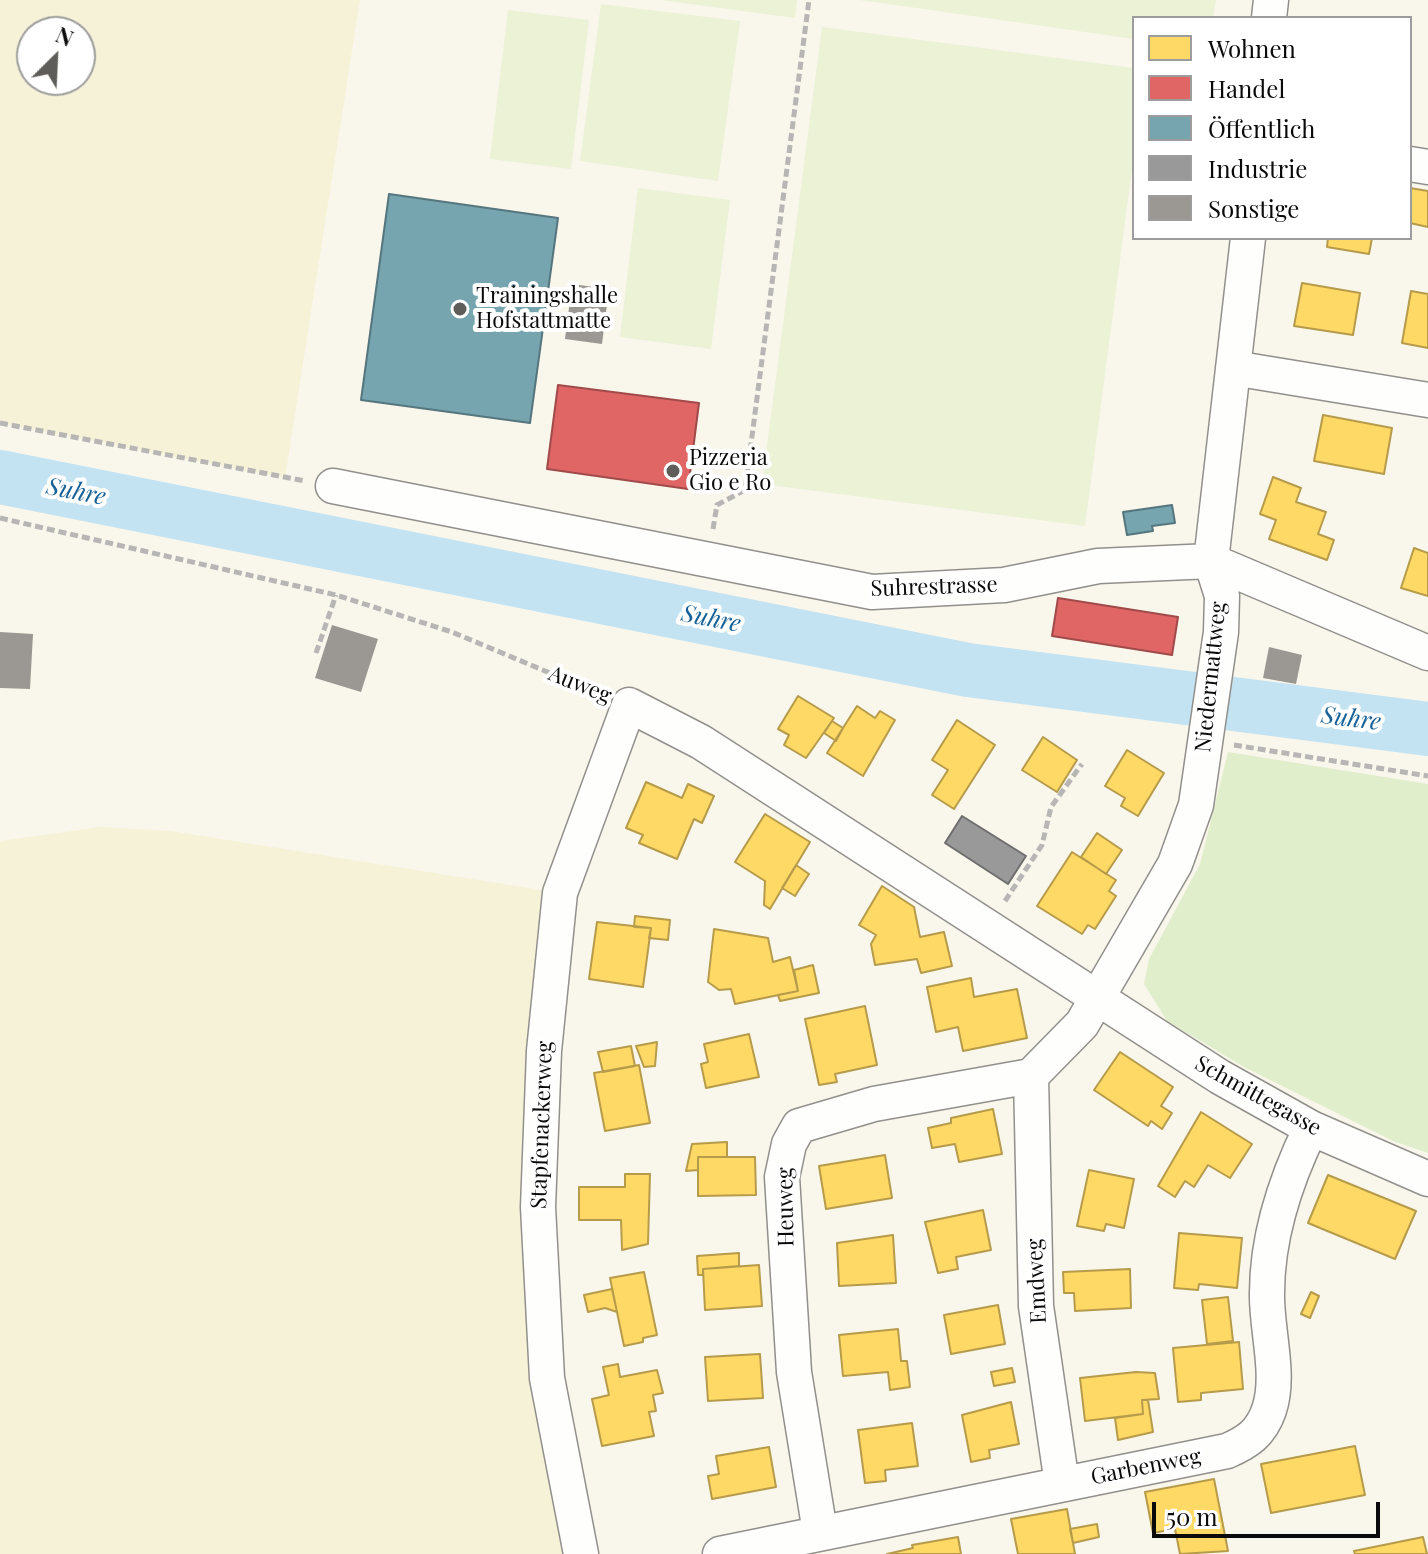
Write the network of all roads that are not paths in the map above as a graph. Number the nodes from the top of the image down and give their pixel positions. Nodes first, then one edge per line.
1 (1248, 240) edge
2 (1233, 368) junction
3 (1428, 400) edge
4 (333, 486) road end
5 (1211, 561) junction
6 (1428, 653) edge
7 (629, 705) joint
8 (1097, 998) junction
9 (1031, 1076) junction
10 (1311, 1128) junction
11 (1428, 1179) edge
12 (1062, 1484) junction
13 (820, 1532) junction
14 (581, 1554) edge
15 (720, 1554) edge

1 - 2 street, Niedermattweg
2 - 3 street
2 - 5 street, Niedermattweg
4 - 5 street, Suhrestrasse
5 - 6 street, Suhrestrasse
5 - 8 street, Niedermattweg
7 - 8 street, Auweg
7 - 14 street, Stapfenackerweg
8 - 9 street
8 - 10 street, Schmittegasse
9 - 12 street, Emdweg
9 - 13 street, Heuweg
10 - 11 street, Schmittegasse
10 - 12 street, Garbenweg
12 - 13 street, Garbenweg
13 - 15 street, Garbenweg

